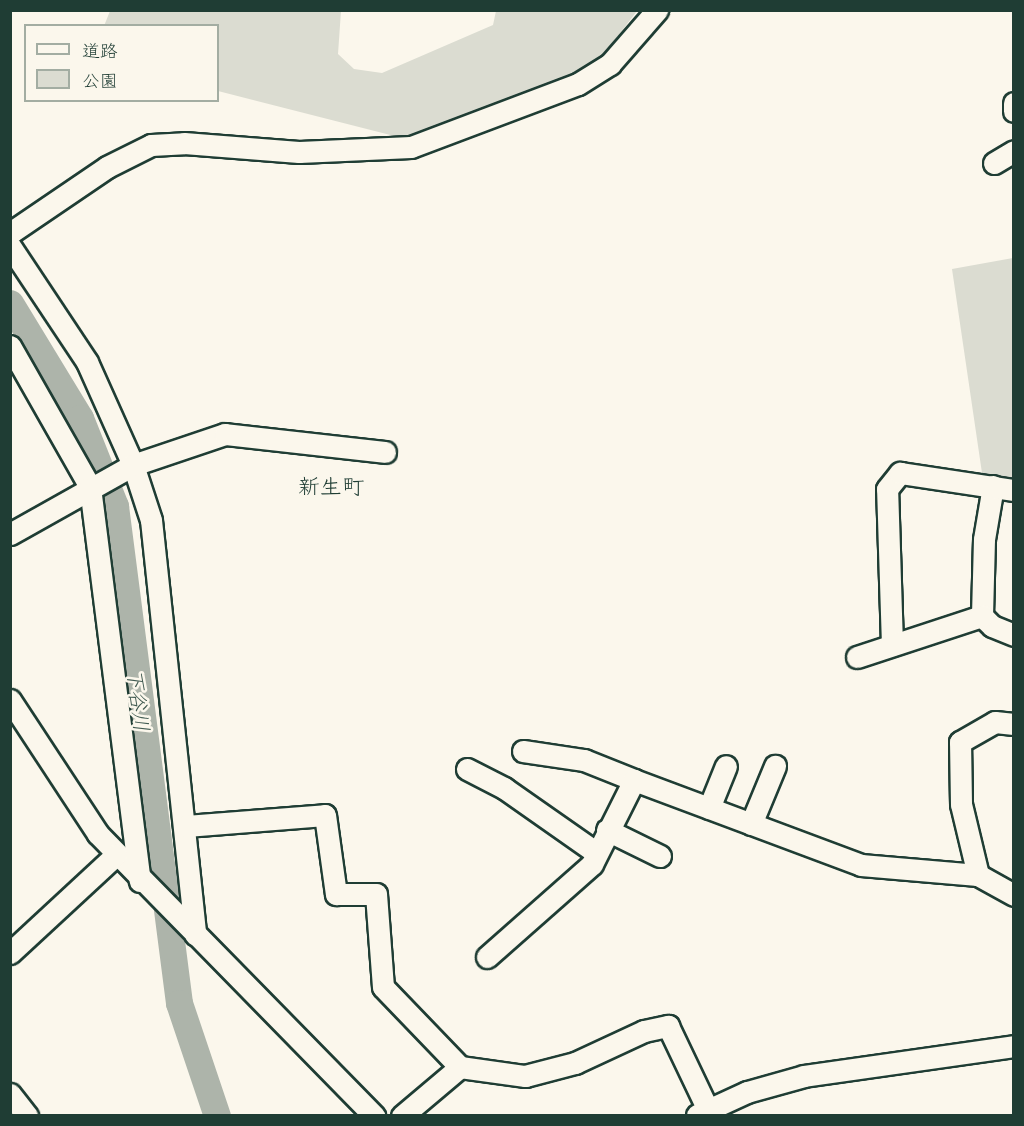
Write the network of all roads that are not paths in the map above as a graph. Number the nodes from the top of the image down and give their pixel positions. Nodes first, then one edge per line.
1 (657, 10) edge
2 (1014, 103) edge
3 (1014, 111) edge
4 (1014, 151) edge
5 (994, 163) dead end
6 (10, 233) edge
7 (10, 246) edge
8 (10, 346) edge
9 (385, 452) dead end
10 (133, 465) junction
11 (90, 487) junction
12 (1003, 488) edge
13 (11, 534) edge
14 (982, 615) junction
15 (1014, 635) edge
16 (892, 645) junction
17 (857, 657) dead end
18 (10, 700) edge
19 (1014, 724) edge
20 (522, 751) dead end
21 (726, 766) dead end
22 (775, 766) dead end
23 (467, 770) dead end
24 (634, 780) junction
25 (710, 808) junction
26 (751, 824) junction
27 (186, 826) junction
28 (607, 830) junction
29 (597, 853) junction
30 (116, 855) junction
31 (660, 856) dead end
32 (978, 875) junction
33 (145, 885) junction
34 (1014, 895) edge
35 (192, 931) junction
36 (10, 953) edge
37 (487, 957) dead end
38 (1014, 1046) edge
39 (460, 1067) junction
40 (10, 1094) edge
41 (712, 1112) edge
42 (27, 1116) edge
43 (374, 1116) edge
44 (402, 1116) edge

1 - 6 street
2 - 3 street
4 - 5 street
7 - 10 street
8 - 11 street
9 - 10 street
10 - 11 street
10 - 27 street
11 - 13 street
11 - 33 street
12 - 14 street
12 - 16 street
14 - 15 street
14 - 16 street
16 - 17 street
18 - 30 street
19 - 32 street
20 - 24 street
21 - 25 street
22 - 26 street
23 - 29 street
24 - 25 street
24 - 28 street
25 - 26 street
26 - 32 street
27 - 35 street
27 - 39 street
28 - 29 street
28 - 31 street
29 - 37 street
30 - 33 street
30 - 36 street
32 - 34 street
33 - 35 street
35 - 43 street
38 - 41 street
39 - 41 street
39 - 44 street
40 - 42 street

